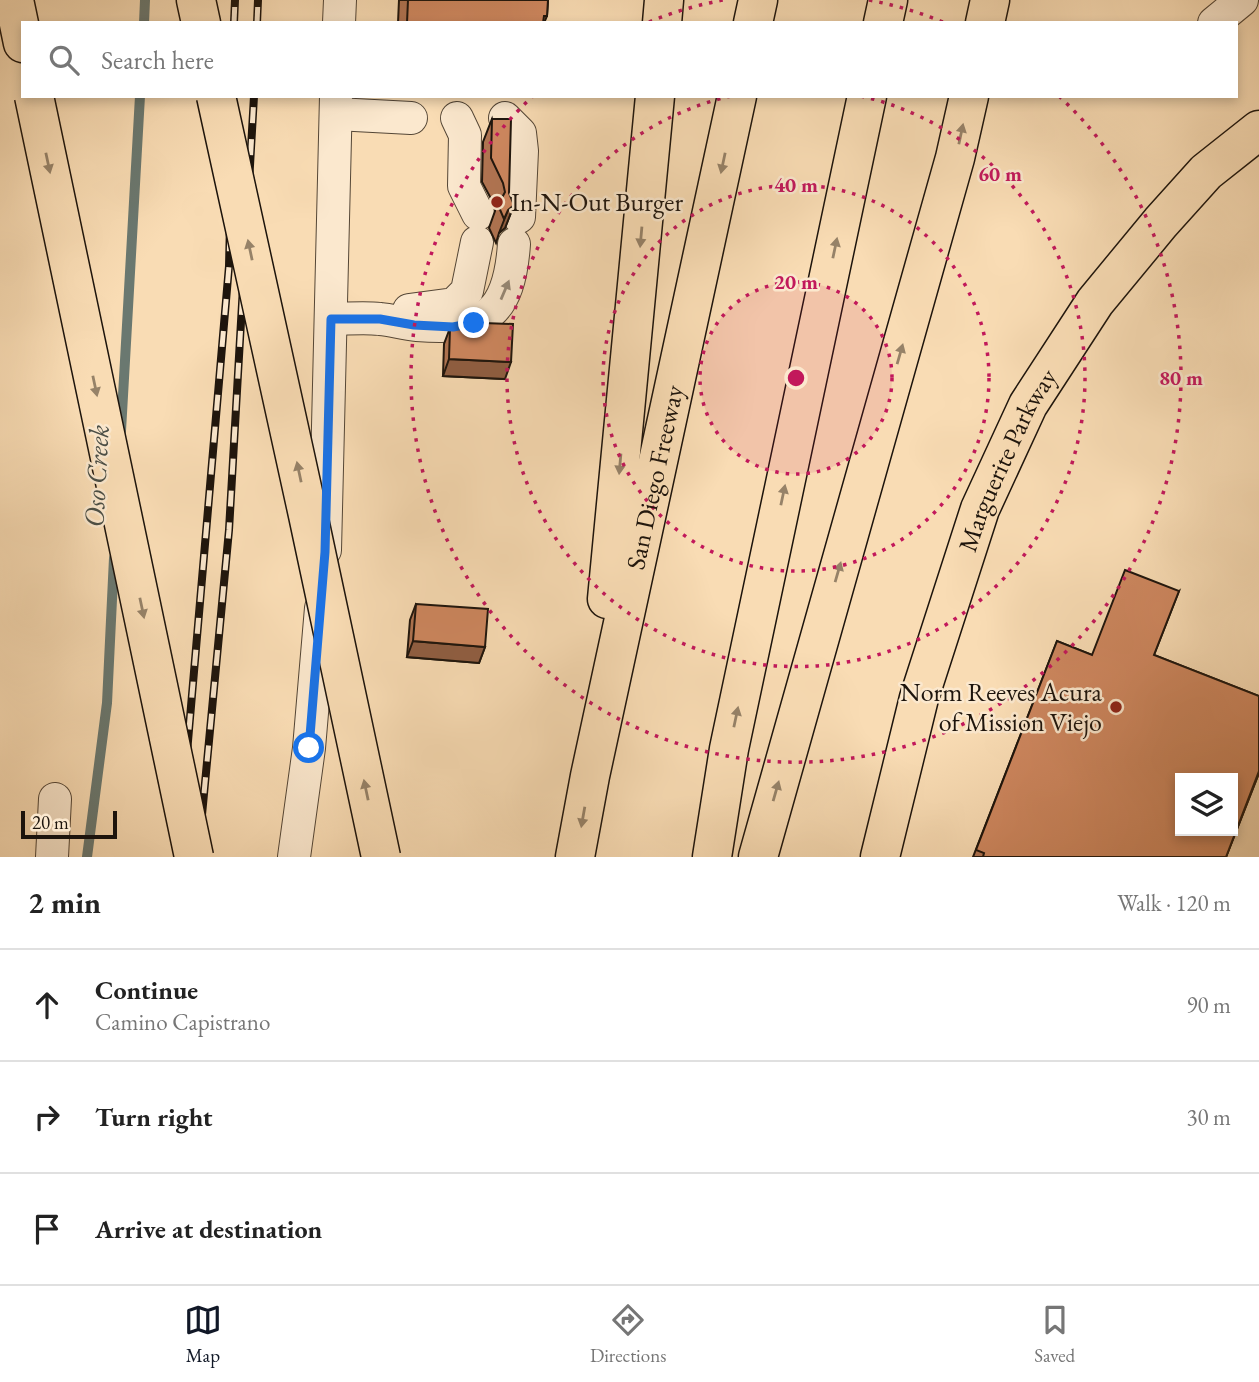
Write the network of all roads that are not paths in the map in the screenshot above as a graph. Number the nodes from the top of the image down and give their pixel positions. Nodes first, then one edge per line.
1 (14, 0) edge
2 (196, 0) edge
3 (340, 0) edge
4 (664, 0) edge
5 (758, 0) edge
6 (888, 0) edge
7 (990, 0) edge
8 (1241, 0) edge
9 (201, 21) edge
10 (339, 21) edge
11 (662, 21) edge
12 (753, 21) edge
13 (883, 21) edge
14 (985, 21) edge
15 (1216, 21) edge
16 (21, 33) edge
17 (34, 98) edge
18 (216, 98) edge
19 (655, 98) edge
20 (737, 98) edge
21 (867, 98) edge
22 (969, 98) edge
23 (336, 105) edge
24 (411, 118) dead end
25 (457, 118) dead end
26 (505, 118) edge
27 (1259, 130) edge
28 (331, 319) junction
29 (380, 319) junction
30 (590, 776) junction
31 (55, 799) dead end
32 (51, 857) edge
33 (194, 857) edge
34 (294, 857) edge
35 (381, 857) edge
36 (575, 857) edge
37 (712, 857) edge
38 (758, 857) edge
39 (880, 857) edge

1 - 16 main road
2 - 9 main road
3 - 10 street
4 - 11 main road
5 - 12 main road
6 - 13 main road
7 - 14 main road
8 - 15 street
17 -> 33 main road, bridge
35 -> 18 main road, bridge
19 -> 30 main road
20 -> 30 main road, San Diego Freeway
37 -> 21 main road
38 -> 22 main road
23 - 24 street
23 - 28 street
25 - 29 street
29 -> 26 street
27 - 39 main road, Marguerite Parkway
28 - 29 street
28 - 34 street
30 -> 36 main road, San Diego Freeway
31 - 32 street

